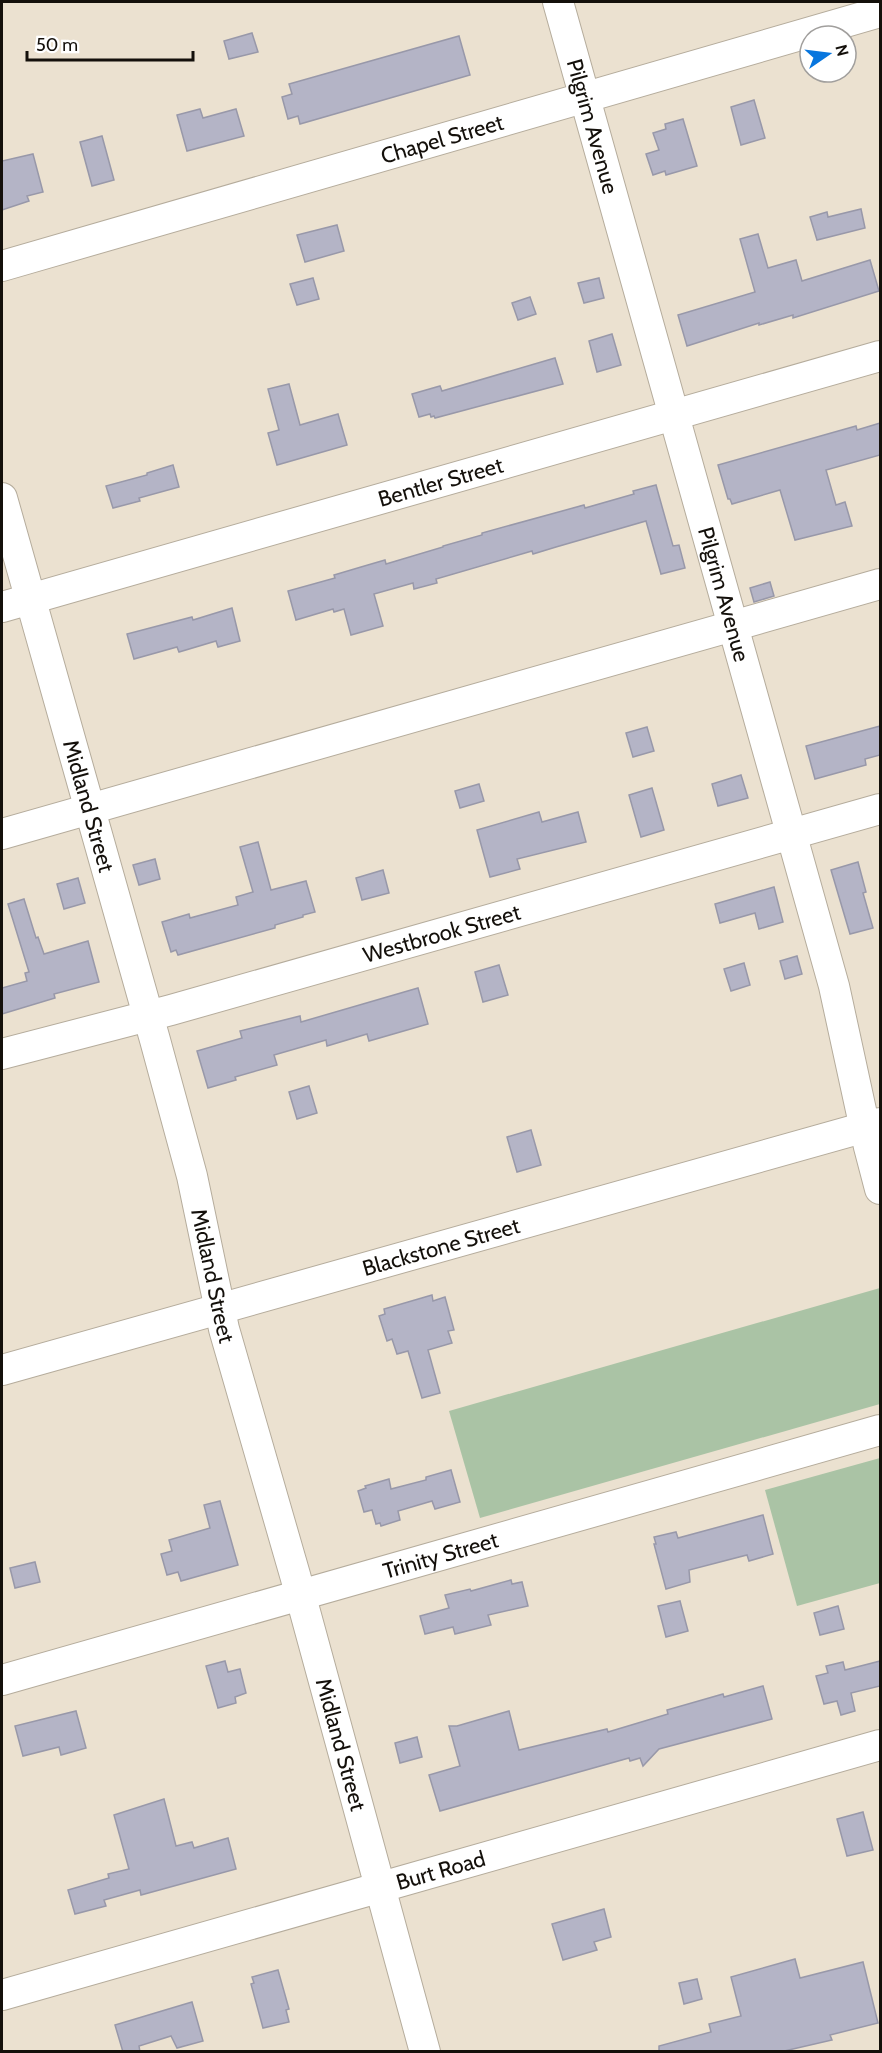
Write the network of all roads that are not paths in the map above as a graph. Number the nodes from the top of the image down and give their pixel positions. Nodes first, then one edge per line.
1 (558, 2) edge
2 (880, 12) edge
3 (585, 98) junction
4 (2, 266) edge
5 (880, 356) edge
6 (674, 414) junction
7 (2, 498) edge
8 (880, 584) edge
9 (30, 598) junction
10 (2, 606) edge
11 (732, 625) junction
12 (89, 809) junction
13 (880, 809) edge
14 (2, 834) edge
15 (790, 835) junction
16 (148, 1016) junction
17 (2, 1054) edge
18 (873, 1125) edge
19 (880, 1189) edge
20 (220, 1309) junction
21 (2, 1370) edge
22 (880, 1430) edge
23 (301, 1595) junction
24 (2, 1680) edge
25 (880, 1745) edge
26 (381, 1887) junction
27 (2, 1995) edge
28 (425, 2052) edge

1 - 3 street, Pilgrim Avenue
2 - 3 street, Chapel Street
3 - 4 street, Chapel Street
3 - 6 street, Pilgrim Avenue
5 - 6 street, Bentler Street
6 - 9 street, Bentler Street
6 - 11 street, Pilgrim Avenue
7 - 9 street, Midland Street
8 - 11 street
9 - 10 street, Bentler Street
9 - 12 street, Midland Street
11 - 12 street
11 - 15 street, Pilgrim Avenue
12 - 14 street
12 - 16 street, Midland Street
13 - 15 street, Westbrook Street
15 - 16 street, Westbrook Street
15 - 18 street, Pilgrim Avenue
16 - 17 street, Westbrook Street
16 - 20 street, Midland Street
18 - 19 street, Pilgrim Avenue
18 - 20 street, Blackstone Street
20 - 21 street, Blackstone Street
20 - 23 street, Midland Street
22 - 23 street, Trinity Street
23 - 24 street, Trinity Street
23 - 26 street, Midland Street
25 - 26 street, Burt Road
26 - 27 street, Burt Road
26 - 28 street, Midland Street

